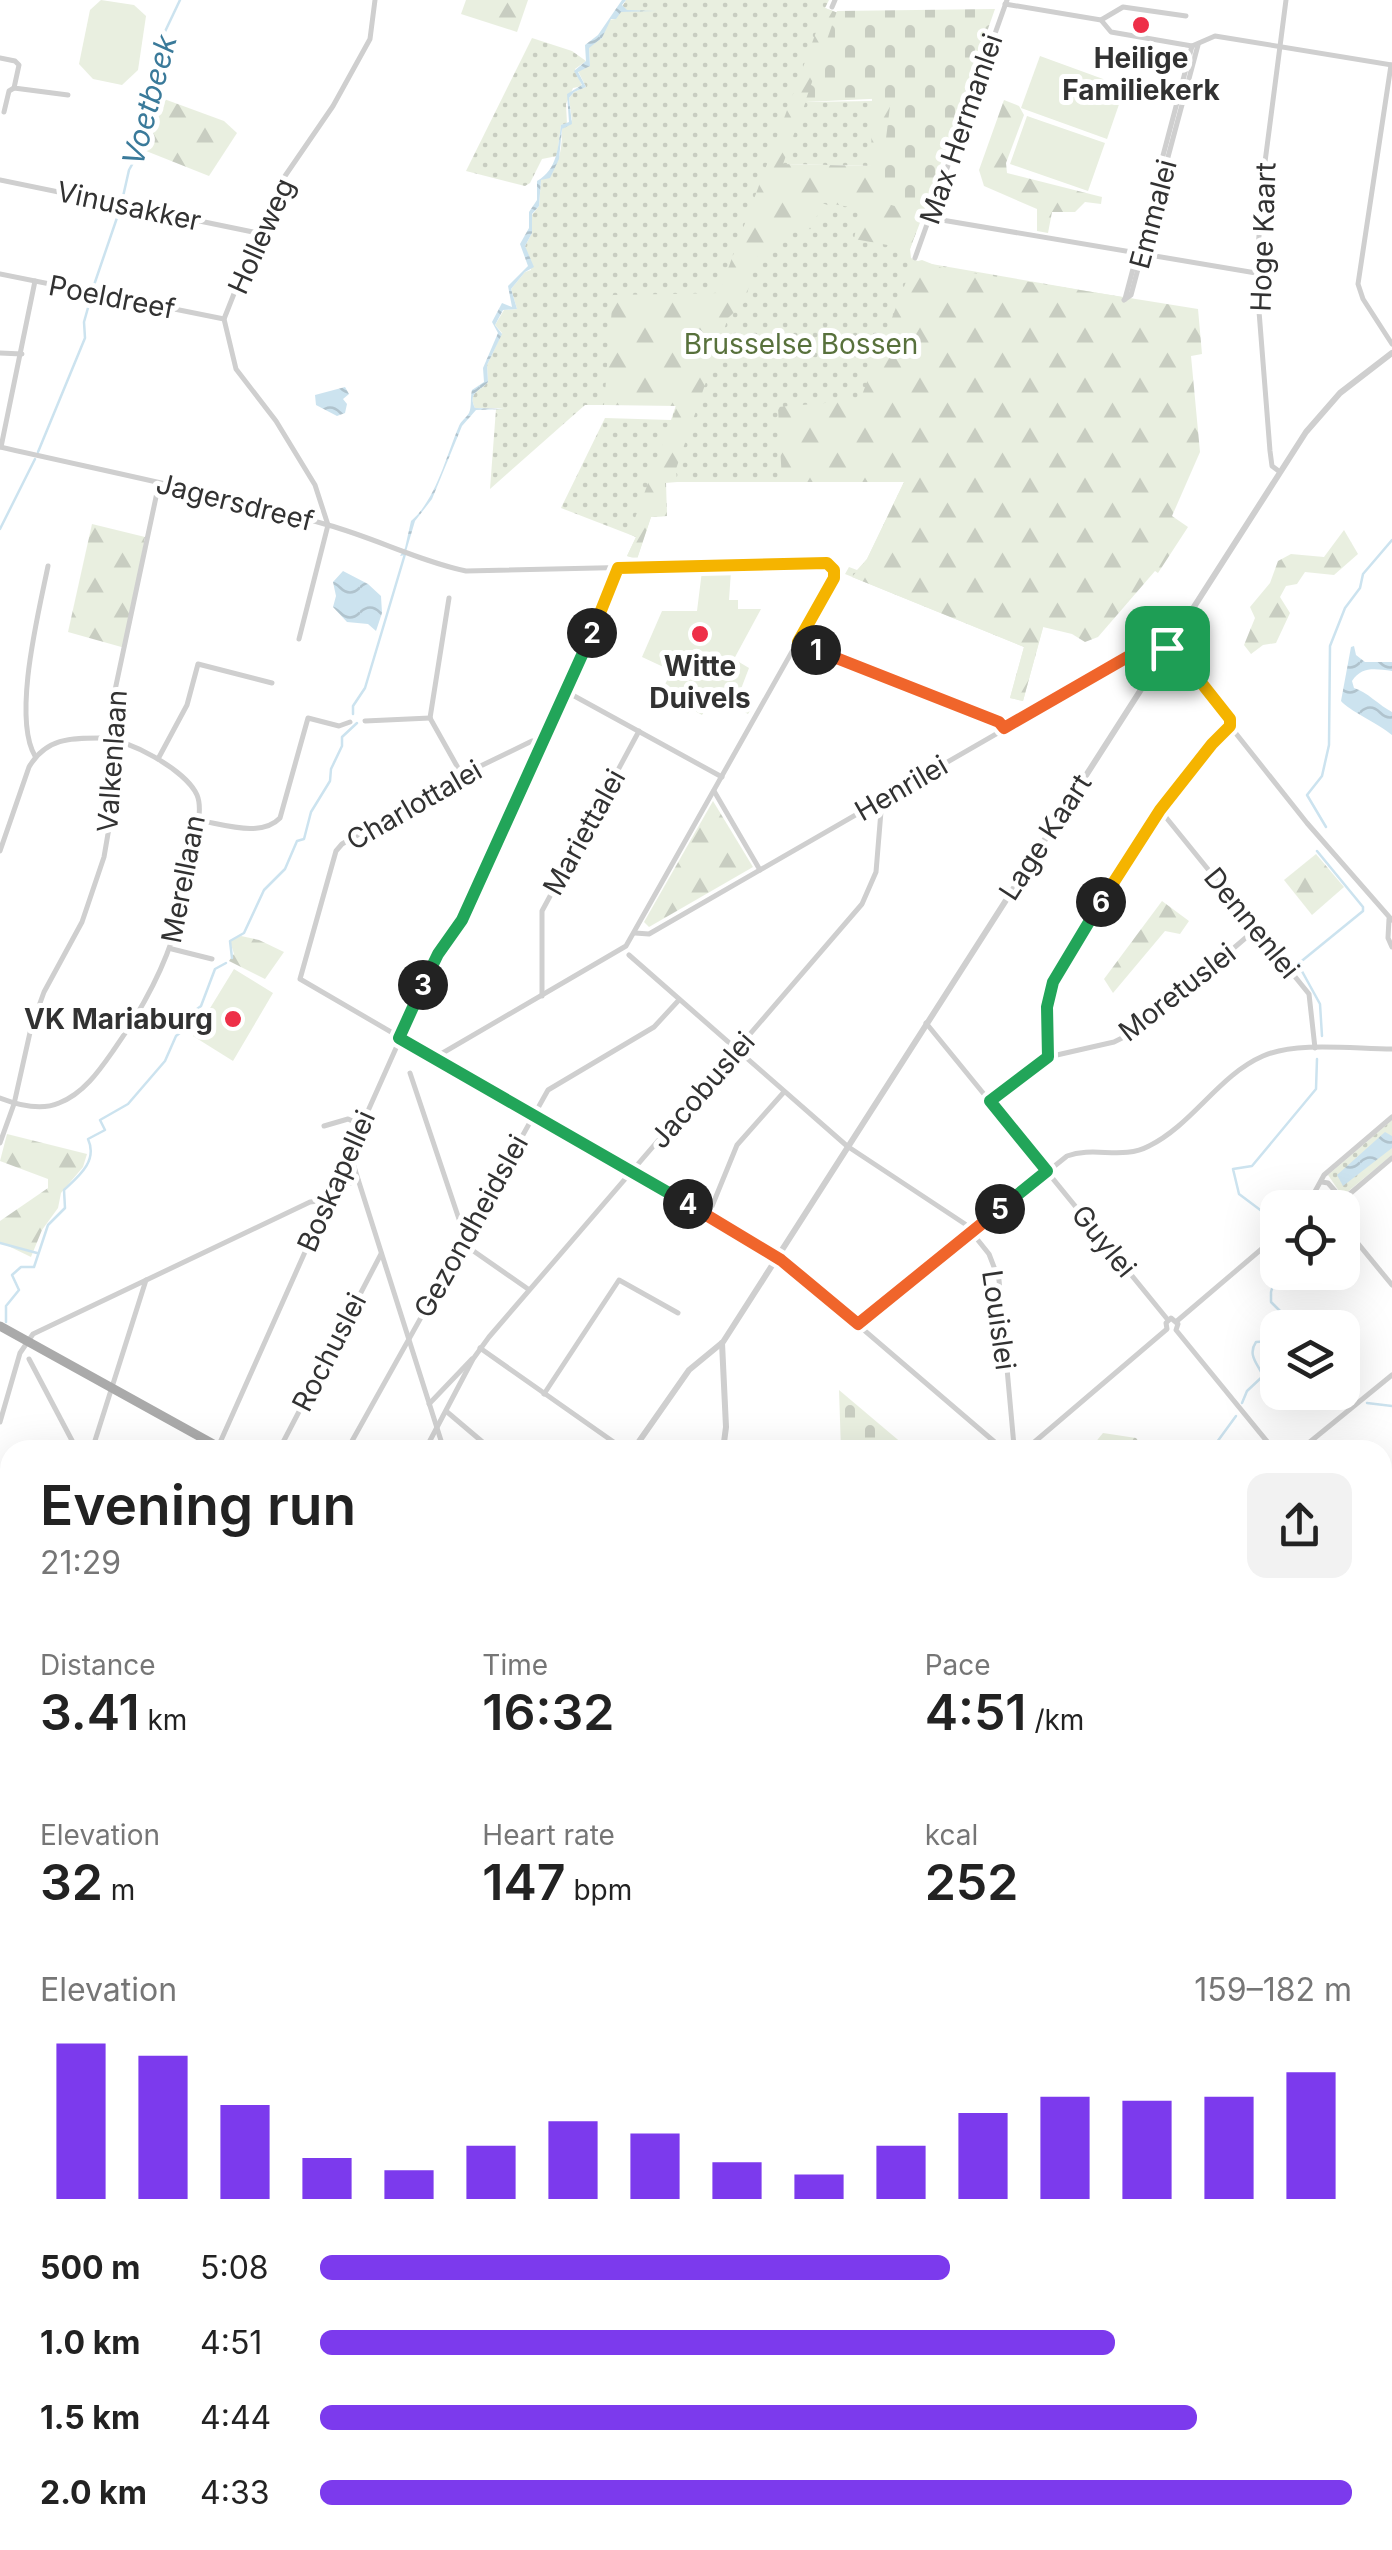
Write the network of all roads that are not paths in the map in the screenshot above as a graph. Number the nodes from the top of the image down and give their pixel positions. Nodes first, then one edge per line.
1 (375, 0) edge
2 (1286, 0) edge
3 (1006, 2) edge
4 (1186, 16) dead end
5 (1101, 20) junction
6 (1196, 44) junction
7 (1278, 47) junction
8 (0, 58) edge
9 (1391, 65) edge
10 (14, 88) junction
11 (68, 96) dead end
12 (4, 112) dead end
13 (0, 180) edge
14 (930, 218) junction
15 (258, 233) junction
16 (1140, 253) junction
17 (916, 258) dead end
18 (1256, 273) junction
19 (0, 274) edge
20 (35, 281) junction
21 (224, 319) junction
22 (1392, 344) edge
23 (0, 353) edge
24 (1392, 353) edge
25 (22, 354) junction
26 (0, 447) edge
27 (1280, 472) junction
28 (159, 483) junction
29 (328, 525) junction
30 (48, 566) dead end
31 (618, 568) junction
32 (449, 598) dead end
33 (299, 640) dead end
34 (798, 642) junction
35 (1167, 648) junction
36 (272, 684) dead end
37 (566, 691) junction
38 (430, 718) junction
39 (366, 721) dead end
40 (350, 722) dead end
41 (1230, 726) junction
42 (1004, 728) junction
43 (639, 732) junction
44 (111, 738) junction
45 (543, 741) junction
46 (35, 756) junction
47 (158, 759) junction
48 (462, 775) junction
49 (722, 777) junction
50 (714, 791) junction
51 (882, 799) junction
52 (1160, 810) junction
53 (197, 820) junction
54 (0, 851) edge
55 (760, 870) junction
56 (1391, 920) edge
57 (1256, 929) junction
58 (635, 933) junction
59 (1392, 947) edge
60 (171, 949) junction
61 (626, 952) junction
62 (212, 959) dead end
63 (542, 996) junction
64 (679, 1000) junction
65 (926, 1023) junction
66 (399, 1038) junction
67 (1316, 1048) junction
68 (736, 1049) junction
69 (1392, 1049) edge
70 (1048, 1057) junction
71 (434, 1058) junction
72 (410, 1072) dead end
73 (784, 1092) junction
74 (0, 1098) edge
75 (990, 1101) junction
76 (14, 1104) junction
77 (533, 1116) junction
78 (1392, 1117) edge
79 (361, 1125) junction
80 (324, 1126) dead end
81 (0, 1143) edge
82 (847, 1146) junction
83 (349, 1152) junction
84 (1392, 1158) edge
85 (630, 1171) junction
86 (1047, 1171) junction
87 (358, 1180) junction
88 (1318, 1184) junction
89 (1315, 1190) edge
90 (1334, 1190) edge
91 (1350, 1190) edge
92 (331, 1191) junction
93 (327, 1200) junction
94 (708, 1216) junction
95 (973, 1232) junction
96 (463, 1240) junction
97 (1360, 1246) edge
98 (1260, 1250) edge
99 (382, 1254) junction
100 (776, 1256) junction
101 (146, 1280) junction
102 (1392, 1286) edge
103 (528, 1289) junction
104 (678, 1314) dead end
105 (1168, 1320) junction
106 (1177, 1321) junction
107 (858, 1324) junction
108 (1, 1327) edge
109 (1167, 1329) junction
110 (1176, 1330) junction
111 (408, 1338) junction
112 (26, 1341) junction
113 (722, 1342) junction
114 (480, 1348) junction
115 (472, 1358) junction
116 (29, 1359) dead end
117 (1392, 1376) edge
118 (112, 1389) junction
119 (544, 1394) junction
120 (429, 1404) junction
121 (446, 1411) junction
122 (0, 1422) edge
123 (437, 1428) junction
124 (73, 1440) edge
125 (95, 1440) edge
126 (203, 1440) edge
127 (223, 1440) edge
128 (284, 1440) edge
129 (352, 1440) edge
130 (430, 1440) edge
131 (441, 1440) edge
132 (480, 1440) edge
133 (614, 1440) edge
134 (636, 1440) edge
135 (724, 1440) edge
136 (992, 1440) edge
137 (1013, 1440) edge
138 (1037, 1440) edge
139 (1266, 1440) edge
140 (1312, 1440) edge

1 - 15 street, Holleweg
2 - 7 street, Hoge Kaart
3 - 5 street
3 - 14 street, Max Hermanlei
4 - 5 street
5 - 6 street
6 - 7 street
6 - 16 street, Emmalei
7 - 9 street
7 - 18 street, Hoge Kaart
8 - 10 street
9 - 22 street
10 - 11 street
10 - 12 street
13 - 15 street, Vinusakker
14 - 16 street
14 - 17 street, Max Hermanlei
15 - 21 street, Holleweg
16 - 16 street, Emmalei
16 - 18 street
18 - 27 street, Hoge Kaart
19 - 20 street, Poeldreef
20 - 21 street, Poeldreef
20 - 25 street
21 - 29 street, Holleweg
23 - 25 street
24 - 27 street, Lage Kaart
25 - 26 street
26 - 28 street, Jagersdreef
27 - 35 street, Lage Kaart
28 - 29 street, Jagersdreef
28 - 44 street, Valkenlaan
29 - 31 street, Jagersdreef
29 - 33 street
30 - 46 street
31 - 34 street
31 - 37 street, Boskapellei
32 - 38 street
34 - 42 street
34 - 49 street
35 - 41 street
35 - 42 street, Henrilei
35 - 65 street, Lage Kaart
36 - 47 street
37 - 43 street
37 - 45 street, Boskapellei
38 - 39 street
38 - 48 street
40 - 53 street
41 - 52 street
41 - 56 street
42 - 51 street, Henrilei
43 - 49 street
43 - 63 street, Mariettalei
44 - 46 street
44 - 47 street, Merellaan
44 - 76 street, Valkenlaan
45 - 48 street, Charlottalei
45 - 66 street, Boskapellei
46 - 54 street
47 - 53 street, Merellaan
48 - 66 street, Charlottalei
49 - 50 street
50 - 55 street
50 - 58 street
51 - 55 street, Henrilei
51 - 68 street, Jacobuslei
52 - 57 street, Dennenlei
52 - 70 street
53 - 60 street, Merellaan
55 - 58 street, Henrilei
56 - 59 street
57 - 67 street, Dennenlei
57 - 70 street, Moretuslei
58 - 61 street
60 - 62 street
60 - 76 street, Merellaan
61 - 63 street
61 - 64 street, Louislei
63 - 71 street
64 - 68 street, Louislei
64 - 77 street, Gezondheidslei
65 - 75 street, Guylei
65 - 82 street, Lage Kaart
66 - 71 street
66 - 79 street, Boskapellei
67 - 69 street
67 - 86 street
68 - 73 street, Louislei
68 - 85 street, Jacobuslei
70 - 75 street, Moretuslei
71 - 77 street
72 - 96 street
73 - 82 street, Louislei
73 - 94 street
74 - 76 street
75 - 86 street, Guylei
76 - 81 street, Valkenlaan
77 - 85 street
77 - 96 street, Gezondheidslei
78 - 88 street
79 - 80 street
79 - 83 street, Boskapellei
82 - 95 street, Louislei
82 - 100 street, Lage Kaart
83 - 87 street
83 - 92 street, Boskapellei
84 - 91 street
85 - 94 street
85 - 103 street, Jacobuslei
86 - 95 street
86 - 105 street, Guylei
87 - 92 street
87 - 99 street
88 - 89 street
88 - 90 street
92 - 93 street, Boskapellei
93 - 101 street
93 - 127 street, Boskapellei
94 - 100 street
95 - 107 street
95 - 137 street, Louislei
96 - 103 street
96 - 111 street, Gezondheidslei
97 - 102 street
98 - 106 street
99 - 111 street
99 - 128 street, Rochuslei
100 - 107 street
100 - 113 street, Lage Kaart
101 - 112 street
101 - 118 street
103 - 114 street, Jacobuslei
104 - 119 street
105 - 106 street
105 - 109 street
106 - 110 street
107 - 136 street
108 - 112 main road
109 - 110 street
109 - 138 street
110 - 139 street
111 - 120 street
111 - 129 street, Gezondheidslei
112 - 118 main road
112 - 122 street
113 - 134 street, Lage Kaart
113 - 135 street
114 - 115 street, Jacobuslei
114 - 119 street
115 - 120 street, Jacobuslei
115 - 121 street, Jacobuslei
116 - 124 street
117 - 140 street
118 - 125 street
118 - 126 main road
119 - 133 street
120 - 123 street
121 - 123 street, Jacobuslei
121 - 132 street
123 - 130 street, Jacobuslei
123 - 131 street

